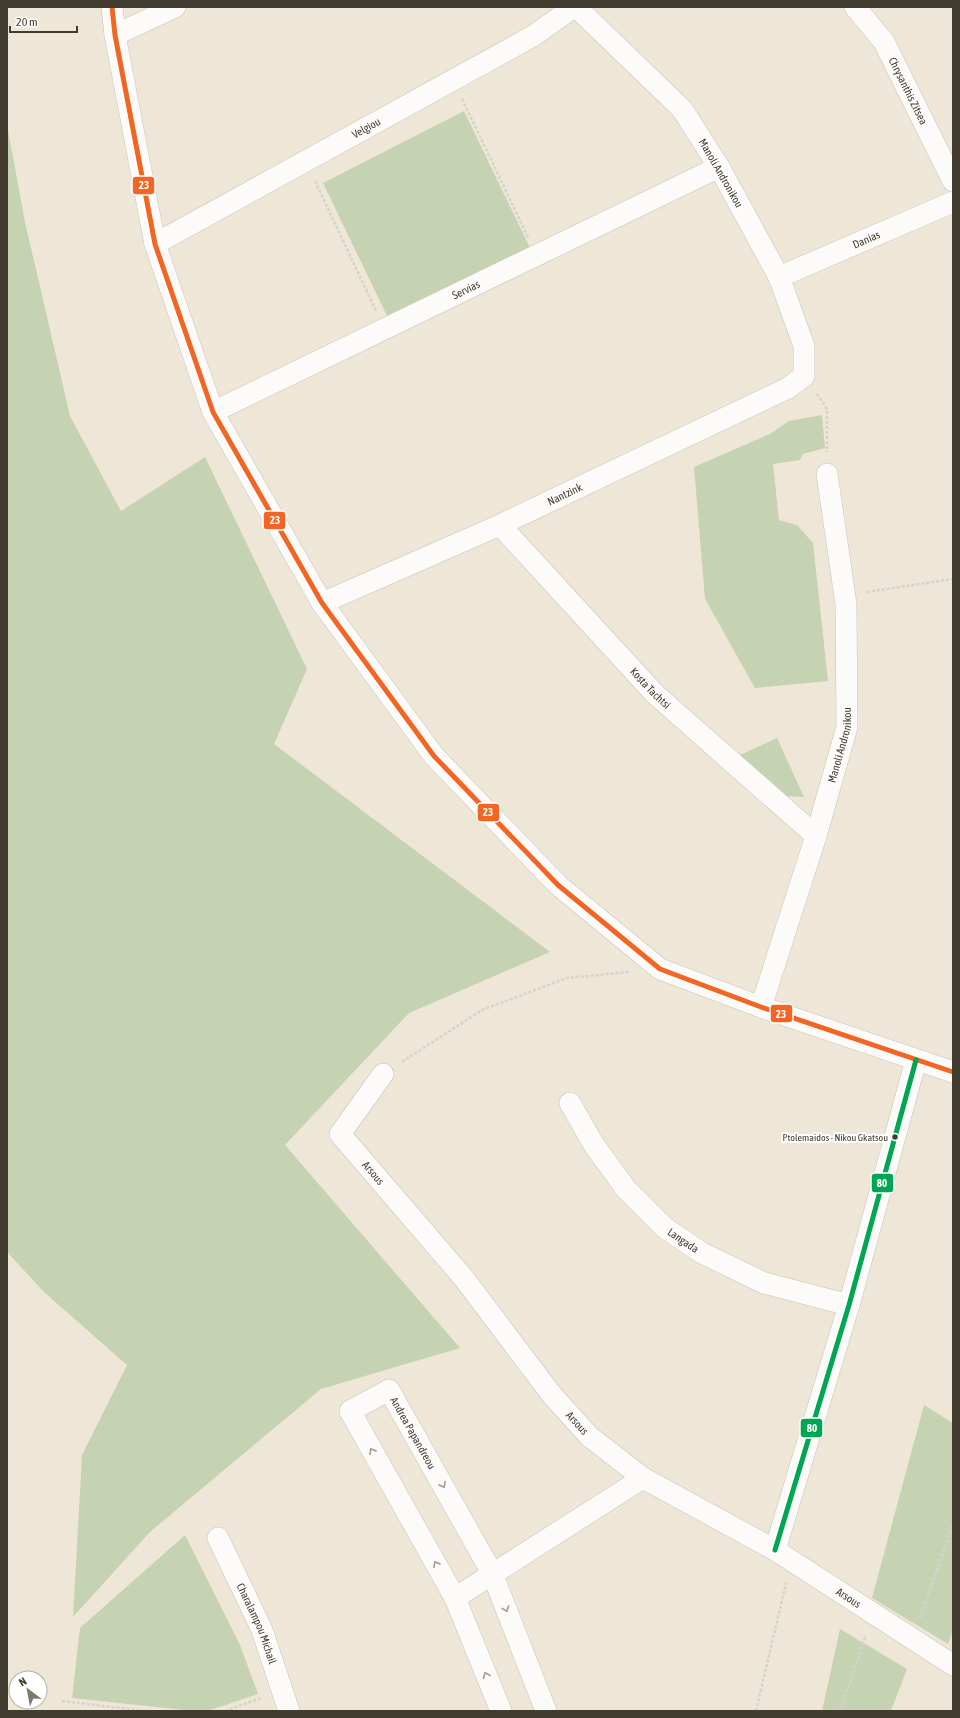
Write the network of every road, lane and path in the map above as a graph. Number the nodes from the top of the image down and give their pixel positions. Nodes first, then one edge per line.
1 (112, 7) edge
2 (175, 7) edge
3 (575, 7) edge
4 (855, 7) edge
5 (115, 35) junction
6 (453, 80) junction
7 (305, 161) junction
8 (719, 167) junction
9 (953, 181) edge
10 (953, 202) edge
11 (155, 244) junction
12 (537, 255) junction
13 (779, 277) junction
14 (384, 329) junction
15 (804, 376) junction
16 (213, 412) junction
17 (827, 474) joint
18 (500, 525) junction
19 (953, 579) edge
20 (844, 596) junction
21 (322, 603) junction
22 (816, 836) junction
23 (660, 969) junction
24 (761, 1007) junction
25 (916, 1060) junction
26 (951, 1066) edge
27 (383, 1074) joint
28 (570, 1103) dead end
29 (849, 1306) junction
30 (643, 1478) junction
31 (953, 1524) edge
32 (218, 1538) dead end
33 (783, 1556) junction
34 (492, 1573) junction
35 (455, 1598) junction
36 (874, 1614) junction
37 (912, 1639) junction
38 (953, 1665) edge
39 (282, 1691) junction
40 (62, 1701) dead end
41 (146, 1711) edge
42 (225, 1711) edge
43 (289, 1711) edge
44 (501, 1711) edge
45 (546, 1711) edge
46 (756, 1711) edge
47 (840, 1711) edge

1 - 5 street
2 - 5 street
3 - 6 street, Velgiou
3 - 8 street, Manoli Andronikou
4 - 9 street, Chrysanthis Zitsea
5 - 11 street
6 - 7 street, Velgiou
6 - 12 path
7 - 11 street, Velgiou
7 - 14 path
8 - 12 street, Servias
8 - 13 street, Manoli Andronikou
10 - 13 street, Danias
11 - 16 street
12 - 14 street, Servias
13 - 15 street, Manoli Andronikou
14 - 16 street, Servias
15 - 17 path
15 - 18 street, Nantzink
16 - 21 street
17 - 20 street, Manoli Andronikou
18 - 21 street, Nantzink
18 - 22 street, Kosta Tachtsi
19 - 20 path
20 - 22 street, Manoli Andronikou
21 - 23 street
22 - 24 street, Manoli Andronikou
23 - 24 street
23 - 27 path
24 - 25 street
25 - 26 street
25 - 29 street
27 - 30 street, Arsous
28 - 29 street, Langada
29 - 33 street
30 - 33 street, Arsous
30 - 34 street
31 - 37 path
32 - 39 street, Charalampou Michail
33 - 36 street, Arsous
33 - 46 path
34 - 35 street
35 -> 34 street, Andrea Papandreou
34 -> 45 street, Andrea Papandreou
44 -> 35 street, Andrea Papandreou
36 - 37 street, Arsous
36 - 47 path
37 - 38 street, Arsous
39 - 42 path
39 - 43 street, Charalampou Michail
40 - 41 path

